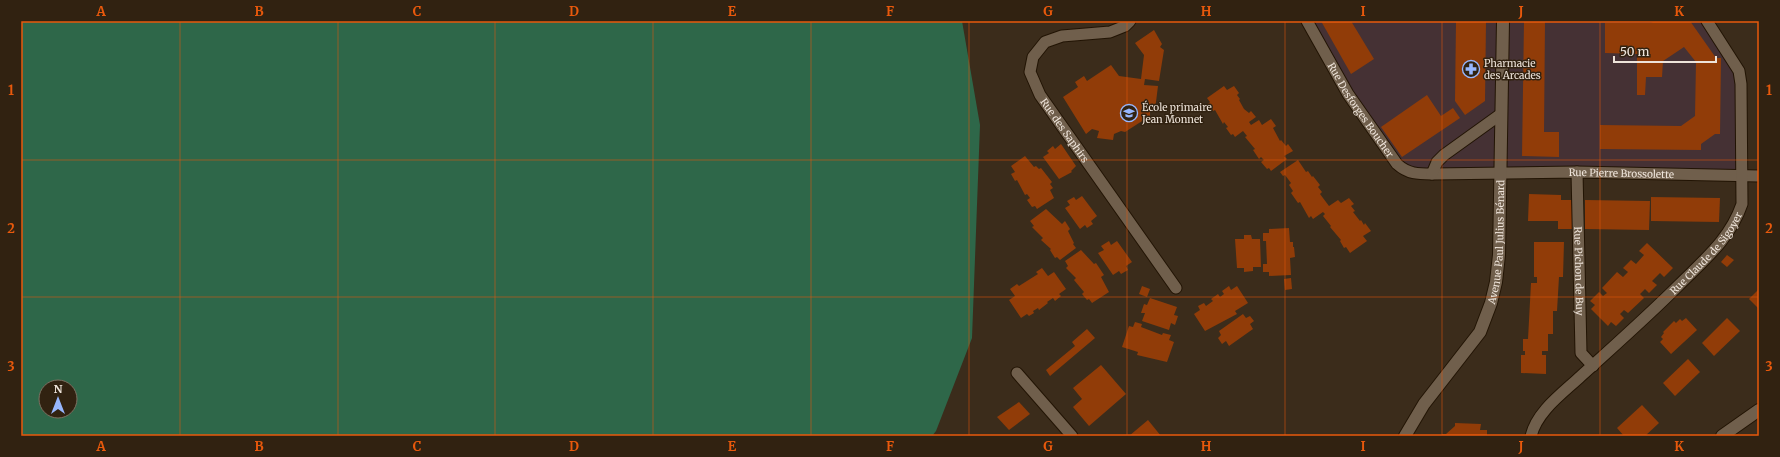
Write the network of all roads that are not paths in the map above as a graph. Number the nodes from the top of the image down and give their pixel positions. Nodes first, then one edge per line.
1 (1130, 21) edge
2 (1307, 21) edge
3 (1503, 21) edge
4 (1707, 21) edge
5 (1502, 114) junction
6 (1577, 172) junction
7 (1500, 173) junction
8 (1432, 174) junction
9 (1743, 175) junction
10 (1759, 176) edge
11 (1176, 288) dead end
12 (1593, 366) junction
13 (1017, 373) dead end
14 (1759, 410) edge
15 (1072, 436) edge
16 (1405, 436) edge
17 (1531, 436) edge
18 (1722, 436) edge

1 - 11 street, Rue des Saphirs
2 - 8 street, Rue Desforges Boucher
3 - 5 main road, Avenue Paul Julius Bénard
4 - 9 street, Rue Claude de Sigoyer
5 - 7 main road, Avenue Paul Julius Bénard
5 - 8 street
6 - 7 street, Rue Pierre Brossolette
6 - 9 street, Rue Pierre Brossolette
6 - 12 street, Rue Pichon de Buy
7 - 8 street, Rue Desforges Boucher
7 - 16 main road, Avenue Paul Julius Bénard
9 - 10 street, Rue Pierre Brossolette
9 - 12 street, Rue Claude de Sigoyer
12 - 17 street, Rue Claude de Sigoyer
13 - 15 street
14 - 18 main road

